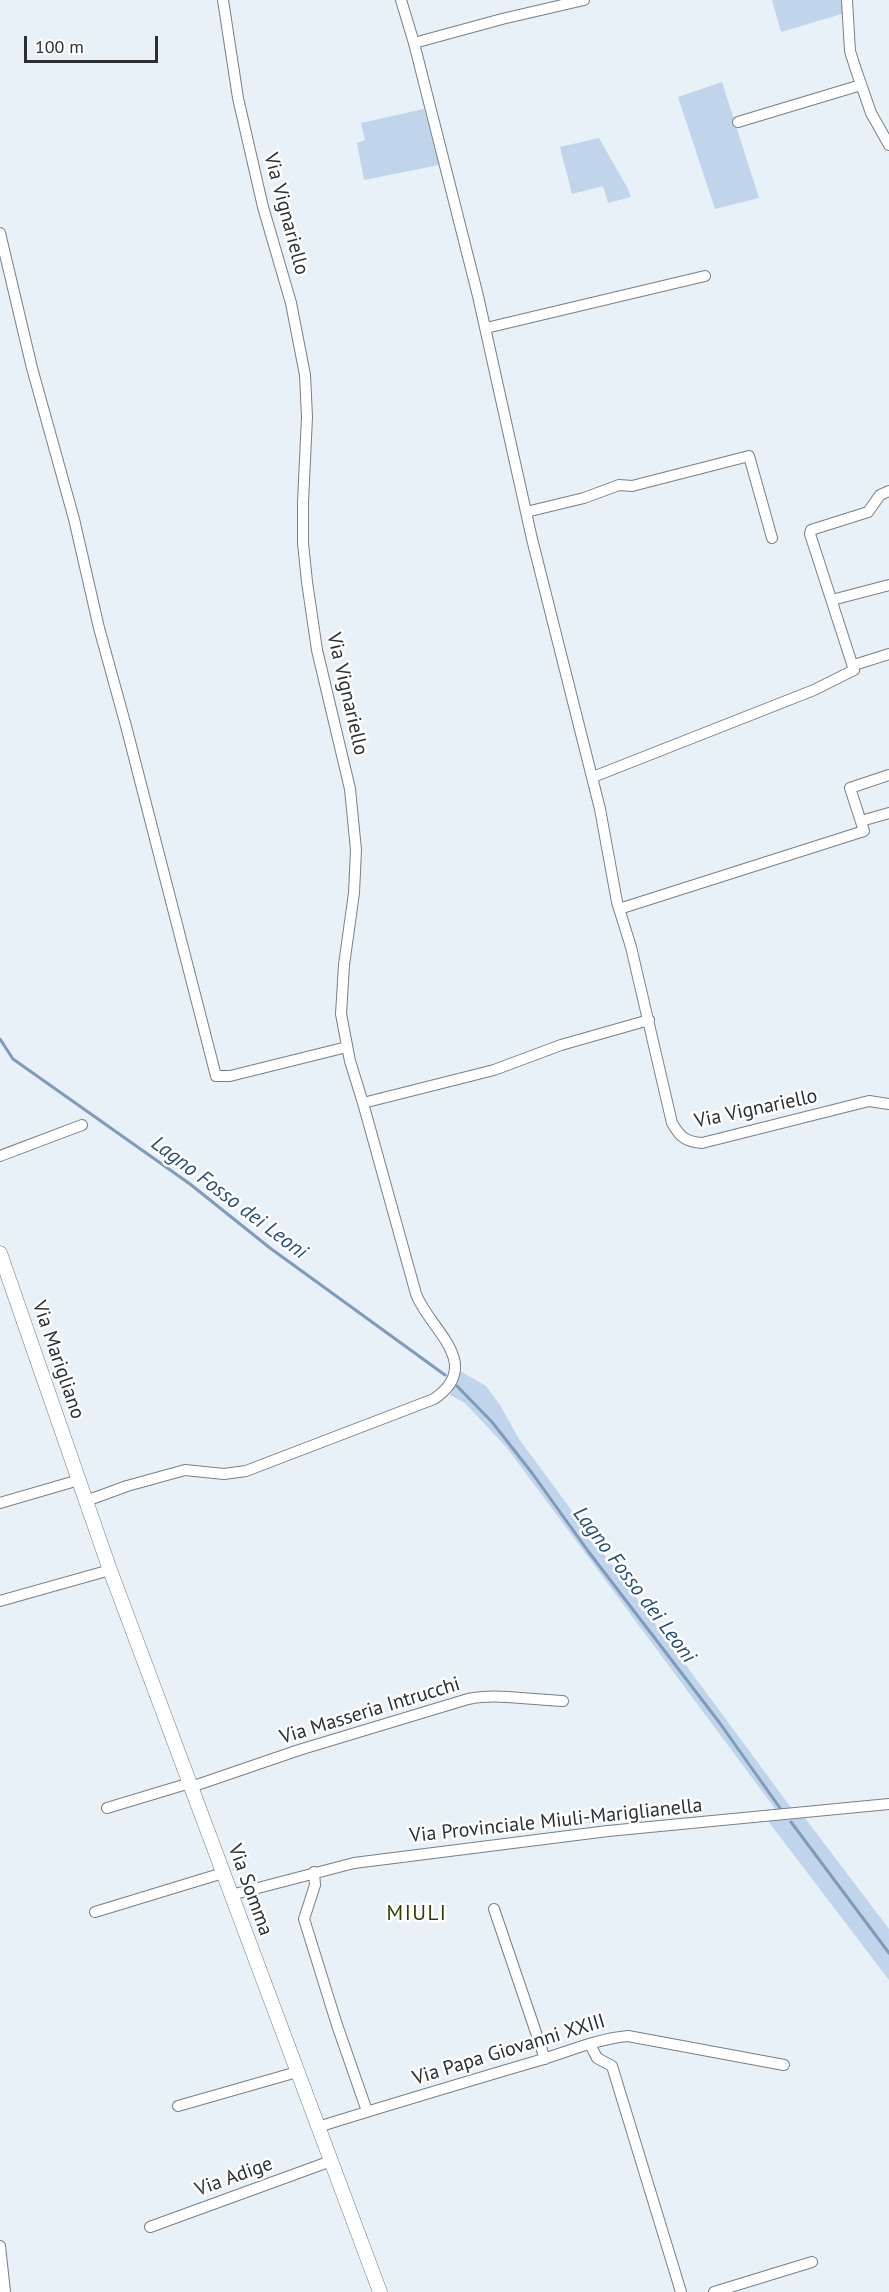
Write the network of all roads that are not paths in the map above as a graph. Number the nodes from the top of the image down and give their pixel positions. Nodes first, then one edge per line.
1 (223, 0) edge
2 (402, 0) edge
3 (584, 0) edge
4 (847, 0) edge
5 (414, 43) junction
6 (861, 85) junction
7 (738, 122) dead end
8 (889, 145) edge
9 (0, 233) edge
10 (705, 276) dead end
11 (486, 328) junction
12 (889, 491) edge
13 (526, 512) junction
14 (772, 538) dead end
15 (889, 585) edge
16 (832, 600) junction
17 (889, 654) edge
18 (854, 665) junction
19 (889, 775) edge
20 (593, 777) junction
21 (889, 813) edge
22 (861, 821) junction
23 (620, 909) junction
24 (649, 1020) junction
25 (347, 1047) junction
26 (363, 1104) junction
27 (889, 1104) edge
28 (82, 1125) dead end
29 (0, 1156) edge
30 (0, 1253) edge
31 (79, 1480) junction
32 (86, 1501) junction
33 (0, 1503) edge
34 (110, 1570) junction
35 (0, 1601) edge
36 (563, 1701) dead end
37 (190, 1785) junction
38 (889, 1804) edge
39 (107, 1808) dead end
40 (314, 1872) junction
41 (223, 1873) junction
42 (231, 1894) junction
43 (494, 1909) dead end
44 (95, 1912) dead end
45 (590, 2044) junction
46 (545, 2059) junction
47 (784, 2065) dead end
48 (297, 2072) junction
49 (178, 2106) dead end
50 (367, 2111) junction
51 (318, 2127) junction
52 (331, 2161) junction
53 (150, 2227) dead end
54 (0, 2246) edge
55 (812, 2262) dead end
56 (5, 2292) edge
57 (380, 2292) edge
58 (681, 2292) edge
59 (714, 2292) edge

1 - 25 street, Via Vignariello
2 - 5 street, Via Vignariello
3 - 5 street
4 - 6 street
5 - 11 street, Via Vignariello
6 - 7 street
6 - 8 street
9 - 25 street
10 - 11 street
11 - 13 street, Via Vignariello
12 - 16 street
13 - 14 street
13 - 20 street, Via Vignariello
15 - 16 street
16 - 18 street
17 - 18 street
18 - 20 street
19 - 22 street
20 - 23 street, Via Vignariello
21 - 22 street
22 - 23 street
23 - 24 street, Via Vignariello
24 - 26 street
24 - 27 street, Via Vignariello
25 - 26 street, Via Vignariello
26 - 32 street, Via Vignariello
28 - 29 street
30 - 31 street, Via Marigliano
31 - 32 street, Via Marigliano
31 - 33 street
32 - 34 street, Via Somma
34 - 35 street
34 - 37 street, Via Somma
36 - 37 street, Via Masseria Intrucchi
37 - 39 street, Via Masseria Intrucchi
37 - 41 street, Via Somma
38 - 40 street, Via Provinciale Miuli-Mariglianella
40 - 42 street, Via Provinciale Miuli-Mariglianella
40 - 50 street
41 - 42 street, Via Somma
41 - 44 street
42 - 48 street, Via Somma
43 - 46 street
45 - 46 street, Via Papa Giovanni XXIII
45 - 47 street, Via Papa Giovanni XXIII
45 - 58 street
46 - 50 street, Via Papa Giovanni XXIII
48 - 49 street
48 - 51 street, Via Somma
50 - 51 street, Via Papa Giovanni XXIII
51 - 52 street, Via Somma
52 - 53 street, Via Adige
52 - 57 street, Via Somma
54 - 56 street
55 - 59 street

